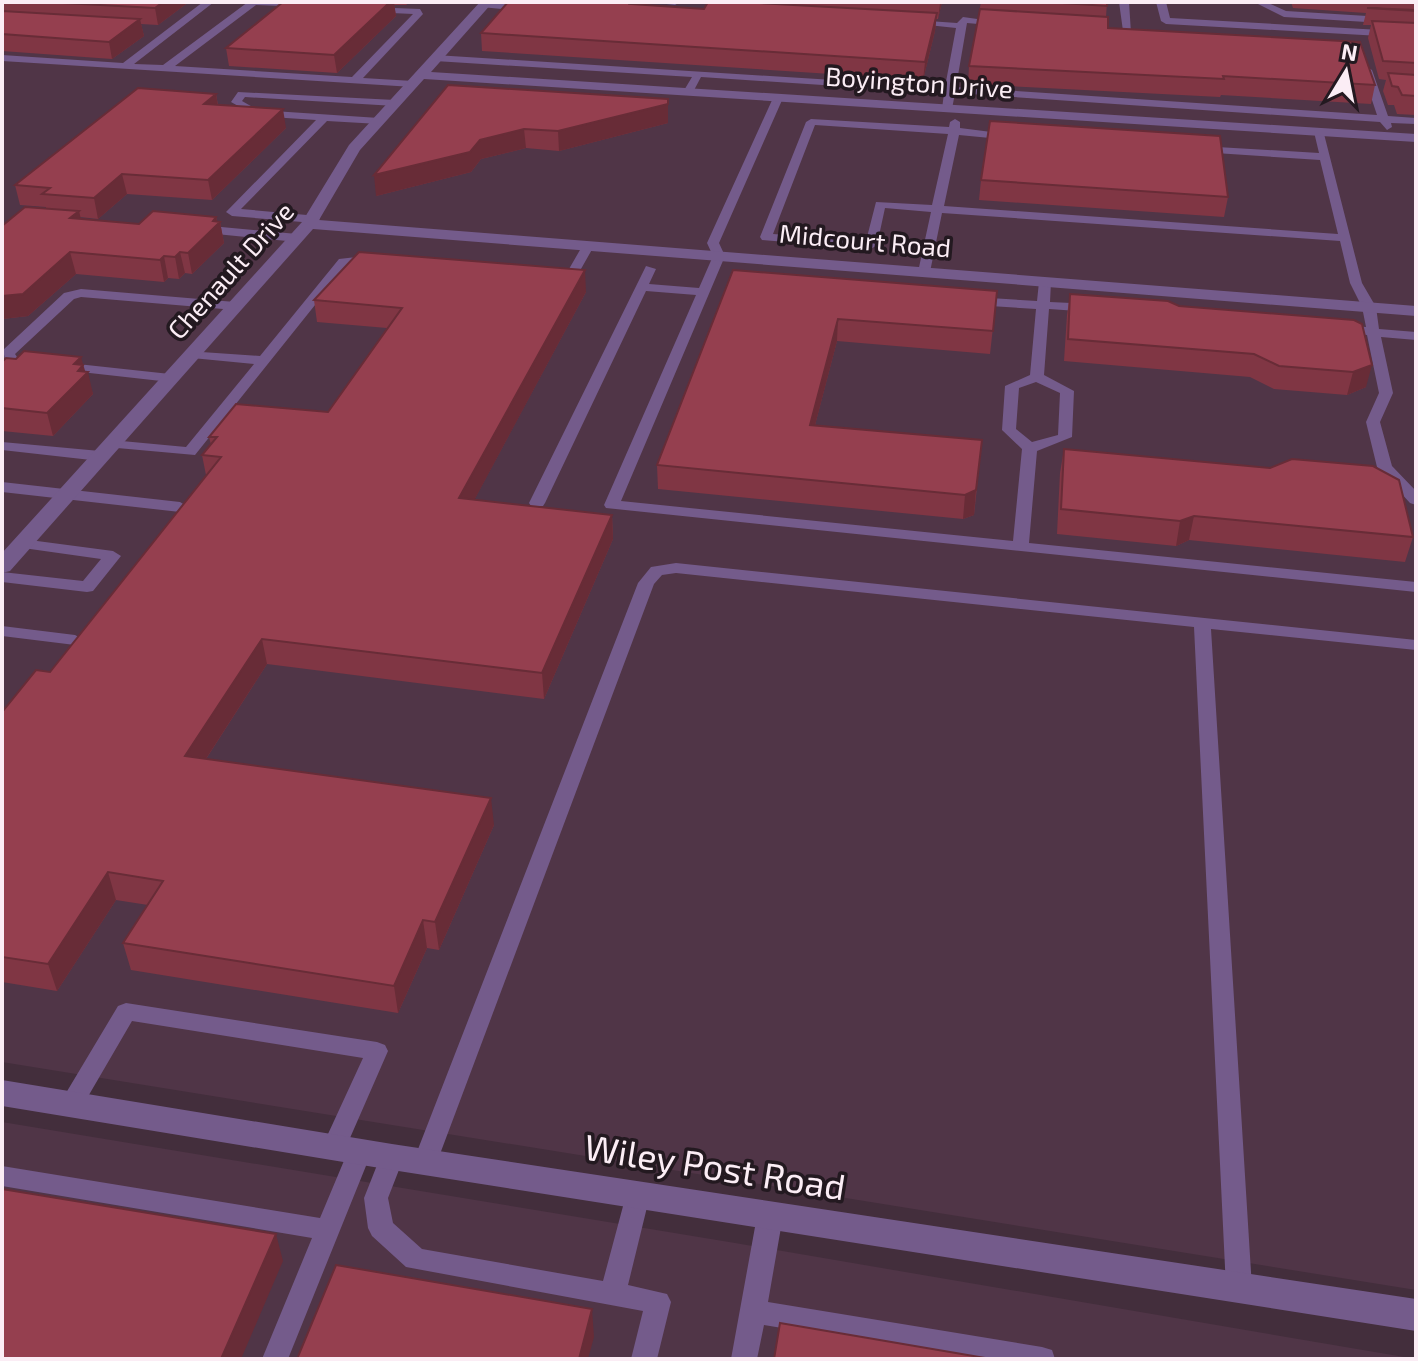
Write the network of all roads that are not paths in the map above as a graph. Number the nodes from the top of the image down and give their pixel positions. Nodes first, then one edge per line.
1 (209, 2) edge
2 (1124, 2) edge
3 (1161, 2) edge
4 (1259, 2) edge
5 (486, 4) edge
6 (653, 5) edge
7 (314, 6) edge
8 (678, 6) edge
9 (539, 8) edge
10 (360, 9) edge
11 (899, 20) edge
12 (1416, 22) edge
13 (962, 23) junction
14 (1008, 23) edge
15 (1113, 30) edge
16 (154, 31) edge
17 (1128, 31) junction
18 (169, 32) junction
19 (1143, 32) edge
20 (1158, 33) edge
21 (1205, 35) edge
22 (1416, 35) edge
23 (1368, 44) dead end
24 (1416, 46) edge
25 (2, 58) edge
26 (435, 58) junction
27 (1363, 58) edge
28 (125, 66) junction
29 (166, 68) junction
30 (698, 74) junction
31 (355, 80) junction
32 (416, 80) junction
33 (1373, 85) junction
34 (1387, 86) edge
35 (950, 90) junction
36 (688, 92) junction
37 (778, 98) junction
38 (395, 103) junction
39 (952, 109) junction
40 (324, 118) junction
41 (1384, 119) junction
42 (379, 121) junction
43 (1416, 121) edge
44 (954, 131) junction
45 (1319, 132) junction
46 (1390, 136) junction
47 (1026, 138) edge
48 (1416, 138) edge
49 (1180, 148) edge
50 (1325, 157) junction
51 (937, 209) junction
52 (307, 227) junction
53 (191, 228) edge
54 (1345, 238) junction
55 (588, 246) junction
56 (719, 256) junction
57 (391, 260) edge
58 (650, 269) dead end
59 (542, 271) edge
60 (924, 272) junction
61 (1045, 282) junction
62 (711, 284) junction
63 (641, 287) junction
64 (952, 299) edge
65 (235, 306) junction
66 (1043, 306) junction
67 (1369, 307) junction
68 (1105, 308) edge
69 (1416, 311) edge
70 (1326, 328) edge
71 (1373, 332) junction
72 (1416, 336) edge
73 (192, 354) junction
74 (264, 361) junction
75 (1037, 377) junction
76 (170, 378) junction
77 (2, 446) edge
78 (1030, 448) junction
79 (106, 450) junction
80 (2, 487) edge
81 (66, 494) junction
82 (1416, 500) edge
83 (537, 503) edge
84 (180, 507) edge
85 (22, 544) junction
86 (1021, 547) junction
87 (2, 566) edge
88 (2, 577) edge
89 (1416, 587) edge
90 (1202, 624) junction
91 (2, 631) edge
92 (75, 640) edge
93 (1416, 645) edge
94 (2, 1093) edge
95 (71, 1105) junction
96 (362, 1152) junction
97 (425, 1162) junction
98 (2, 1176) edge
99 (638, 1195) junction
100 (770, 1216) junction
101 (328, 1230) junction
102 (1239, 1288) junction
103 (613, 1294) junction
104 (753, 1311) junction
105 (1416, 1315) edge
106 (275, 1359) edge
107 (644, 1359) edge
108 (744, 1359) edge
109 (1042, 1359) edge

1 - 18 lane
2 - 17 lane
3 - 22 lane
4 - 12 lane
5 - 9 lane
5 - 26 street, Chenault Drive
6 - 8 lane
7 - 29 lane
10 - 31 lane
11 - 13 lane
13 - 14 lane
13 - 35 lane
15 - 17 lane
16 - 18 lane
17 - 19 lane
18 - 28 lane
20 - 21 lane
23 - 24 lane
25 - 28 lane
26 - 30 lane
26 - 32 street, Chenault Drive
27 - 33 lane
28 - 29 lane
29 - 31 lane
30 - 35 lane
30 - 36 lane
31 - 32 lane
32 - 36 street, Boyington Drive
32 - 38 street, Chenault Drive
33 - 34 lane
33 - 41 lane
35 - 39 lane
35 - 41 lane
36 - 37 street, Boyington Drive
37 - 39 street, Boyington Drive
37 - 56 lane
38 - 40 lane
38 - 42 street, Chenault Drive
39 - 44 lane
39 - 45 street, Boyington Drive
40 - 42 lane
40 - 52 lane
41 - 43 lane
41 - 46 lane
42 - 52 street, Chenault Drive
44 - 47 lane
44 - 51 lane
44 - 51 lane
45 - 46 street, Boyington Drive
45 - 50 lane
46 - 48 street, Boyington Drive
49 - 50 lane
50 - 54 lane
51 - 54 lane
51 - 60 lane
52 - 53 lane
52 - 55 street, Midcourt Road
52 - 65 street, Chenault Drive
54 - 67 lane
55 - 56 street, Midcourt Road
55 - 59 lane
56 - 60 street, Midcourt Road
56 - 62 lane
57 - 74 lane
58 - 63 lane
60 - 61 street, Midcourt Road
61 - 66 lane
61 - 67 street, Midcourt Road
62 - 63 lane
62 - 86 lane
63 - 83 lane
64 - 66 lane
65 - 73 street, Chenault Drive
65 - 76 lane
66 - 68 lane
66 - 75 lane
67 - 69 street, Midcourt Road
67 - 71 lane
70 - 71 lane
71 - 72 lane
71 - 82 lane
73 - 74 lane
73 - 76 street, Chenault Drive
74 - 79 lane
75 - 78 lane
75 - 78 lane
76 - 79 street, Chenault Drive
77 - 79 lane
78 - 86 lane
79 - 81 street, Chenault Drive
80 - 81 lane
81 - 84 lane
81 - 85 street, Chenault Drive
85 - 87 street, Chenault Drive
85 - 88 lane
86 - 89 lane
90 - 93 lane
90 - 97 lane
90 - 102 lane
91 - 92 lane
94 - 95 street, Wiley Post Road
95 - 96 street, Wiley Post Road
95 - 96 lane
96 - 97 street, Wiley Post Road
96 - 101 lane
96 - 103 lane
97 - 99 street, Wiley Post Road
98 - 101 lane
99 - 100 street, Wiley Post Road
99 - 103 lane
100 - 102 street, Wiley Post Road
100 - 104 lane
101 - 106 lane
102 - 105 street, Wiley Post Road
103 - 107 lane
104 - 108 lane
104 - 109 lane

